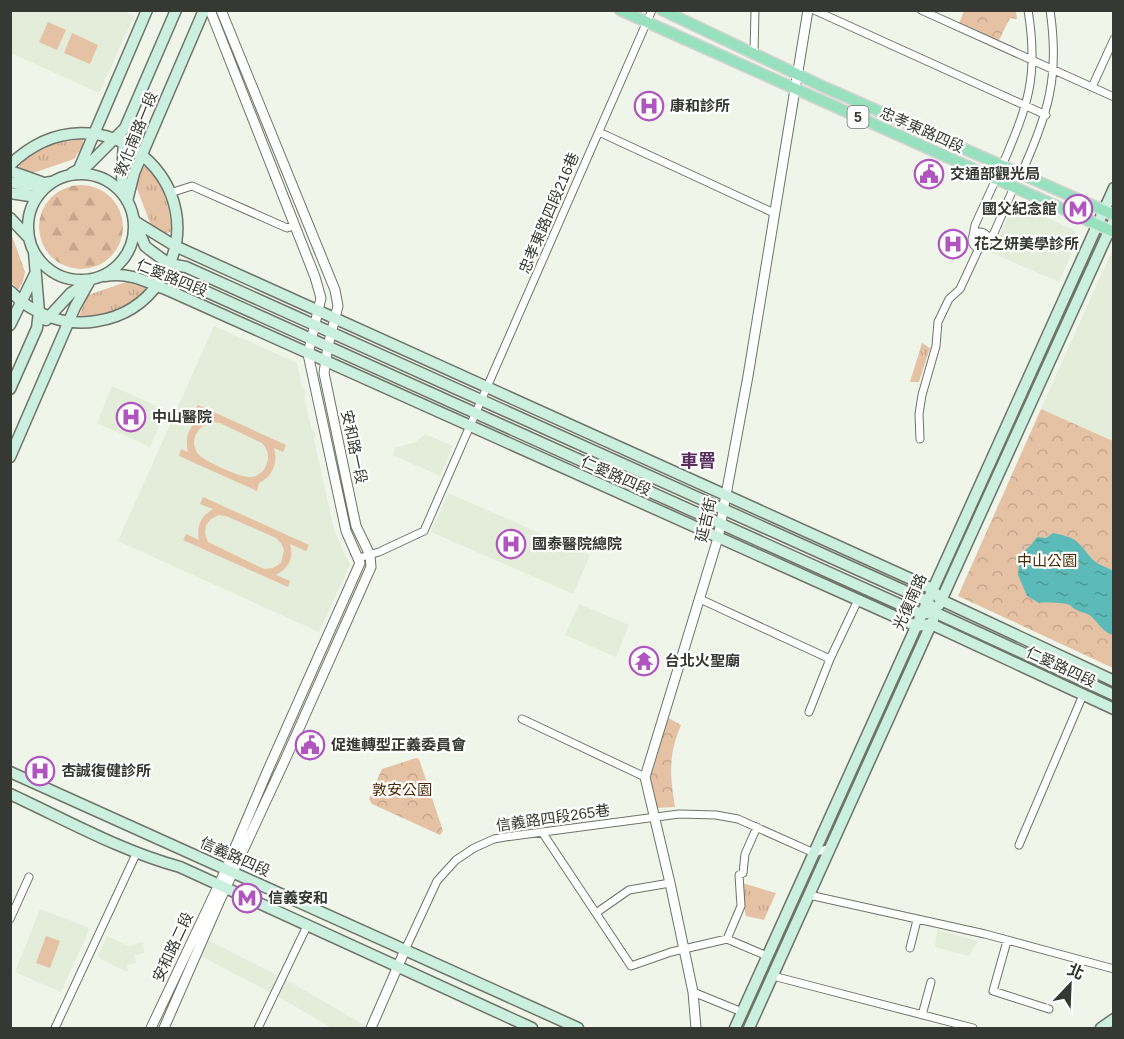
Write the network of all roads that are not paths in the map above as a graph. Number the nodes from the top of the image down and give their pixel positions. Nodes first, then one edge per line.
1 (147, 10) edge
2 (176, 10) edge
3 (204, 10) edge
4 (210, 10) edge
5 (221, 10) edge
6 (620, 10) edge
7 (652, 10) edge
8 (662, 10) edge
9 (755, 10) edge
10 (808, 10) edge
11 (814, 10) edge
12 (921, 10) edge
13 (1028, 10) edge
14 (1050, 10) edge
15 (647, 23) junction
16 (1113, 39) edge
17 (754, 53) junction
18 (1033, 61) junction
19 (1054, 70) junction
20 (799, 73) junction
21 (1092, 87) junction
22 (795, 89) junction
23 (1113, 97) edge
24 (1026, 106) junction
25 (1046, 115) junction
26 (599, 132) junction
27 (94, 133) junction
28 (119, 140) junction
29 (142, 154) junction
30 (10, 165) edge
31 (1002, 166) junction
32 (79, 169) junction
33 (10, 171) edge
34 (1021, 174) junction
35 (67, 176) junction
36 (996, 179) junction
37 (10, 182) edge
38 (46, 186) junction
39 (1014, 188) junction
40 (1113, 188) edge
41 (10, 193) edge
42 (170, 194) junction
43 (127, 201) junction
44 (774, 213) junction
45 (1108, 213) edge
46 (10, 218) edge
47 (135, 221) junction
48 (1097, 225) junction
49 (294, 226) junction
50 (1112, 228) edge
51 (973, 236) junction
52 (29, 238) junction
53 (987, 242) junction
54 (175, 246) junction
55 (979, 248) junction
56 (34, 252) junction
57 (170, 264) junction
58 (35, 274) junction
59 (96, 279) junction
60 (157, 286) junction
61 (10, 291) edge
62 (22, 301) junction
63 (319, 311) junction
64 (44, 315) junction
65 (336, 319) junction
66 (69, 322) junction
67 (10, 325) edge
68 (315, 326) junction
69 (332, 333) junction
70 (312, 339) junction
71 (327, 346) junction
72 (308, 354) junction
73 (325, 361) junction
74 (488, 387) junction
75 (10, 389) edge
76 (482, 400) junction
77 (476, 413) junction
78 (471, 427) junction
79 (920, 439) dead end
80 (10, 457) edge
81 (727, 494) junction
82 (724, 509) junction
83 (721, 524) junction
84 (718, 538) junction
85 (370, 555) junction
86 (359, 558) junction
87 (932, 589) junction
88 (699, 599) junction
89 (858, 600) junction
90 (941, 600) junction
91 (927, 601) junction
92 (936, 612) junction
93 (921, 614) junction
94 (931, 624) junction
95 (916, 626) junction
96 (830, 659) junction
97 (1113, 681) edge
98 (1083, 694) junction
99 (1113, 695) edge
100 (1113, 708) edge
101 (809, 712) dead end
102 (522, 720) dead end
103 (10, 772) edge
104 (645, 777) junction
105 (10, 794) edge
106 (655, 818) junction
107 (757, 827) junction
108 (542, 832) junction
109 (1019, 845) dead end
110 (830, 848) junction
111 (137, 852) junction
112 (814, 853) junction
113 (28, 877) dead end
114 (226, 879) junction
115 (670, 883) junction
116 (809, 895) junction
117 (596, 913) junction
118 (10, 919) edge
119 (917, 920) junction
120 (307, 926) junction
121 (727, 939) junction
122 (1007, 941) junction
123 (910, 948) dead end
124 (682, 949) junction
125 (405, 950) junction
126 (767, 956) junction
127 (398, 967) junction
128 (1113, 969) edge
129 (773, 976) junction
130 (931, 982) dead end
131 (693, 992) junction
132 (1049, 1009) dead end
133 (742, 1012) junction
134 (922, 1015) junction
135 (1113, 1019) edge
136 (56, 1029) edge
137 (151, 1029) edge
138 (164, 1029) edge
139 (258, 1029) edge
140 (371, 1029) edge
141 (532, 1029) edge
142 (578, 1029) edge
143 (696, 1029) edge
144 (735, 1029) edge
145 (749, 1029) edge
146 (974, 1029) edge
147 (1101, 1029) edge

1 - 27 main road
2 - 28 main road, 敦化南路一段
3 - 29 main road, 敦化南路一段
4 - 49 street, 安和路一段
5 - 65 street, 安和路一段
6 - 15 main road, 忠孝東路四段 / 5
7 - 15 street, 忠孝東路四段216巷
8 - 17 main road, 忠孝東路四段 / 5
9 - 17 street
10 - 20 street, 延吉街
11 - 24 street
12 - 18 street
13 - 18 street
14 - 19 street
15 - 22 main road, 忠孝東路四段 / 5
15 - 26 street, 忠孝東路四段216巷
16 - 21 street
17 - 20 main road, 忠孝東路四段 / 5
18 - 19 street
18 - 24 street
19 - 21 street
19 - 25 street
20 - 22 street, 延吉街
20 - 31 main road, 忠孝東路四段 / 5
21 - 23 street
22 - 36 main road, 忠孝東路四段 / 5
22 - 44 street, 延吉街
24 - 25 street
24 - 31 street
25 - 34 street
26 - 44 street
26 - 74 street, 忠孝東路四段216巷
27 - 28 main road
27 - 30 main road
27 - 32 main road
28 - 29 main road
28 - 32 main road, 敦化南路一段
28 - 43 main road, 敦化南路一段
29 - 42 main road
29 - 43 main road, 敦化南路一段
31 - 34 main road, 忠孝東路四段 / 5
32 - 35 main road, 敦化南路一段
33 - 38 main road
34 - 45 main road, 忠孝東路四段 / 5
35 - 38 main road
35 - 43 main road
36 - 39 main road, 忠孝東路四段 / 5
36 - 51 street
37 - 38 main road
38 - 41 main road
38 - 52 main road
39 - 48 main road, 忠孝東路四段 / 5
39 - 53 street
40 - 45 main road, 光復南路
42 - 49 street
42 - 54 main road
43 - 47 main road
44 - 81 street, 延吉街
45 - 48 main road, 光復南路
46 - 52 main road
47 - 54 main road, 仁愛路四段
47 - 57 main road, 仁愛路四段
47 - 59 main road
48 - 50 main road, 忠孝東路四段 / 5
48 - 87 main road, 光復南路
49 - 63 street, 安和路一段
50 - 90 main road, 光復南路
51 - 53 street
51 - 55 street
52 - 56 main road
53 - 55 street
54 - 57 main road
54 - 63 main road, 仁愛路四段
55 - 79 street
56 - 58 main road
56 - 59 main road
57 - 60 main road
57 - 68 main road, 仁愛路四段
57 - 70 main road, 仁愛路四段
58 - 62 main road
58 - 64 main road
59 - 60 main road, 仁愛路四段
59 - 64 main road
59 - 66 main road
60 - 66 main road
60 - 72 main road, 仁愛路四段
61 - 62 main road
62 - 64 main road
62 - 67 main road
63 - 65 main road, 仁愛路四段
63 - 68 street, 安和路一段
64 - 66 main road
64 - 75 main road
65 - 69 street, 安和路一段
65 - 74 main road, 仁愛路四段
66 - 80 main road
68 - 69 main road, 仁愛路四段
68 - 70 street, 安和路一段
69 - 71 street, 安和路一段
69 - 76 main road, 仁愛路四段
70 - 71 main road, 仁愛路四段
70 - 72 street, 安和路一段
71 - 73 street, 安和路一段
71 - 77 main road, 仁愛路四段
72 - 73 main road, 仁愛路四段
72 - 86 street, 安和路一段
73 - 78 main road, 仁愛路四段
73 - 85 street, 安和路一段
74 - 76 street, 忠孝東路四段216巷
74 - 81 main road, 仁愛路四段
76 - 77 street, 忠孝東路四段216巷
76 - 82 main road, 仁愛路四段
77 - 78 street, 忠孝東路四段216巷
77 - 83 main road, 仁愛路四段
78 - 84 main road, 仁愛路四段
78 - 85 street, 忠孝東路四段216巷
81 - 82 street, 延吉街
81 - 87 main road, 仁愛路四段
82 - 83 street, 延吉街
82 - 91 main road, 仁愛路四段
83 - 84 street, 延吉街
83 - 93 main road, 仁愛路四段
84 - 88 street, 延吉街
84 - 89 main road, 仁愛路四段
85 - 86 street, 忠孝東路四段216巷
85 - 114 street
86 - 114 street
87 - 90 main road, 仁愛路四段
87 - 91 main road, 光復南路
88 - 96 street
88 - 104 street, 延吉街
89 - 95 main road, 仁愛路四段
89 - 96 street
90 - 92 main road, 光復南路
90 - 97 main road, 仁愛路四段
91 - 92 main road, 仁愛路四段
91 - 93 main road, 光復南路
92 - 93 main road
92 - 94 main road, 光復南路
92 - 99 main road, 仁愛路四段
93 - 95 main road, 光復南路
94 - 95 main road
94 - 98 main road, 仁愛路四段
94 - 110 main road, 光復南路
95 - 112 main road, 光復南路
96 - 101 street
98 - 100 main road, 仁愛路四段
98 - 109 street
102 - 104 street
103 - 114 main road, 信義路四段
104 - 106 street
105 - 111 main road, 信義路四段
106 - 107 street, 信義路四段265巷
106 - 108 street, 信義路四段265巷
106 - 115 street
107 - 112 street, 信義路四段265巷
107 - 121 street
108 - 117 street
108 - 125 street, 信義路四段265巷
110 - 112 street
110 - 116 main road, 光復南路
111 - 114 main road, 信義路四段
111 - 136 street
112 - 126 main road, 光復南路
113 - 118 street
114 - 120 main road, 信義路四段
114 - 125 main road, 信義路四段
114 - 137 street, 安和路二段
114 - 138 street, 安和路二段
115 - 117 street
115 - 124 street
116 - 119 street
116 - 129 main road, 光復南路
117 - 124 street
119 - 122 street
119 - 123 street
120 - 127 main road, 信義路四段
120 - 139 street
121 - 124 street
121 - 126 street
122 - 128 street
122 - 132 street
124 - 131 street
125 - 127 street
125 - 142 main road, 信義路四段
126 - 133 main road, 光復南路
127 - 140 street
127 - 141 main road, 信義路四段
129 - 134 street
129 - 145 main road, 光復南路
130 - 134 street
131 - 133 street
131 - 143 street
133 - 144 main road, 光復南路
134 - 146 street
135 - 147 main road

